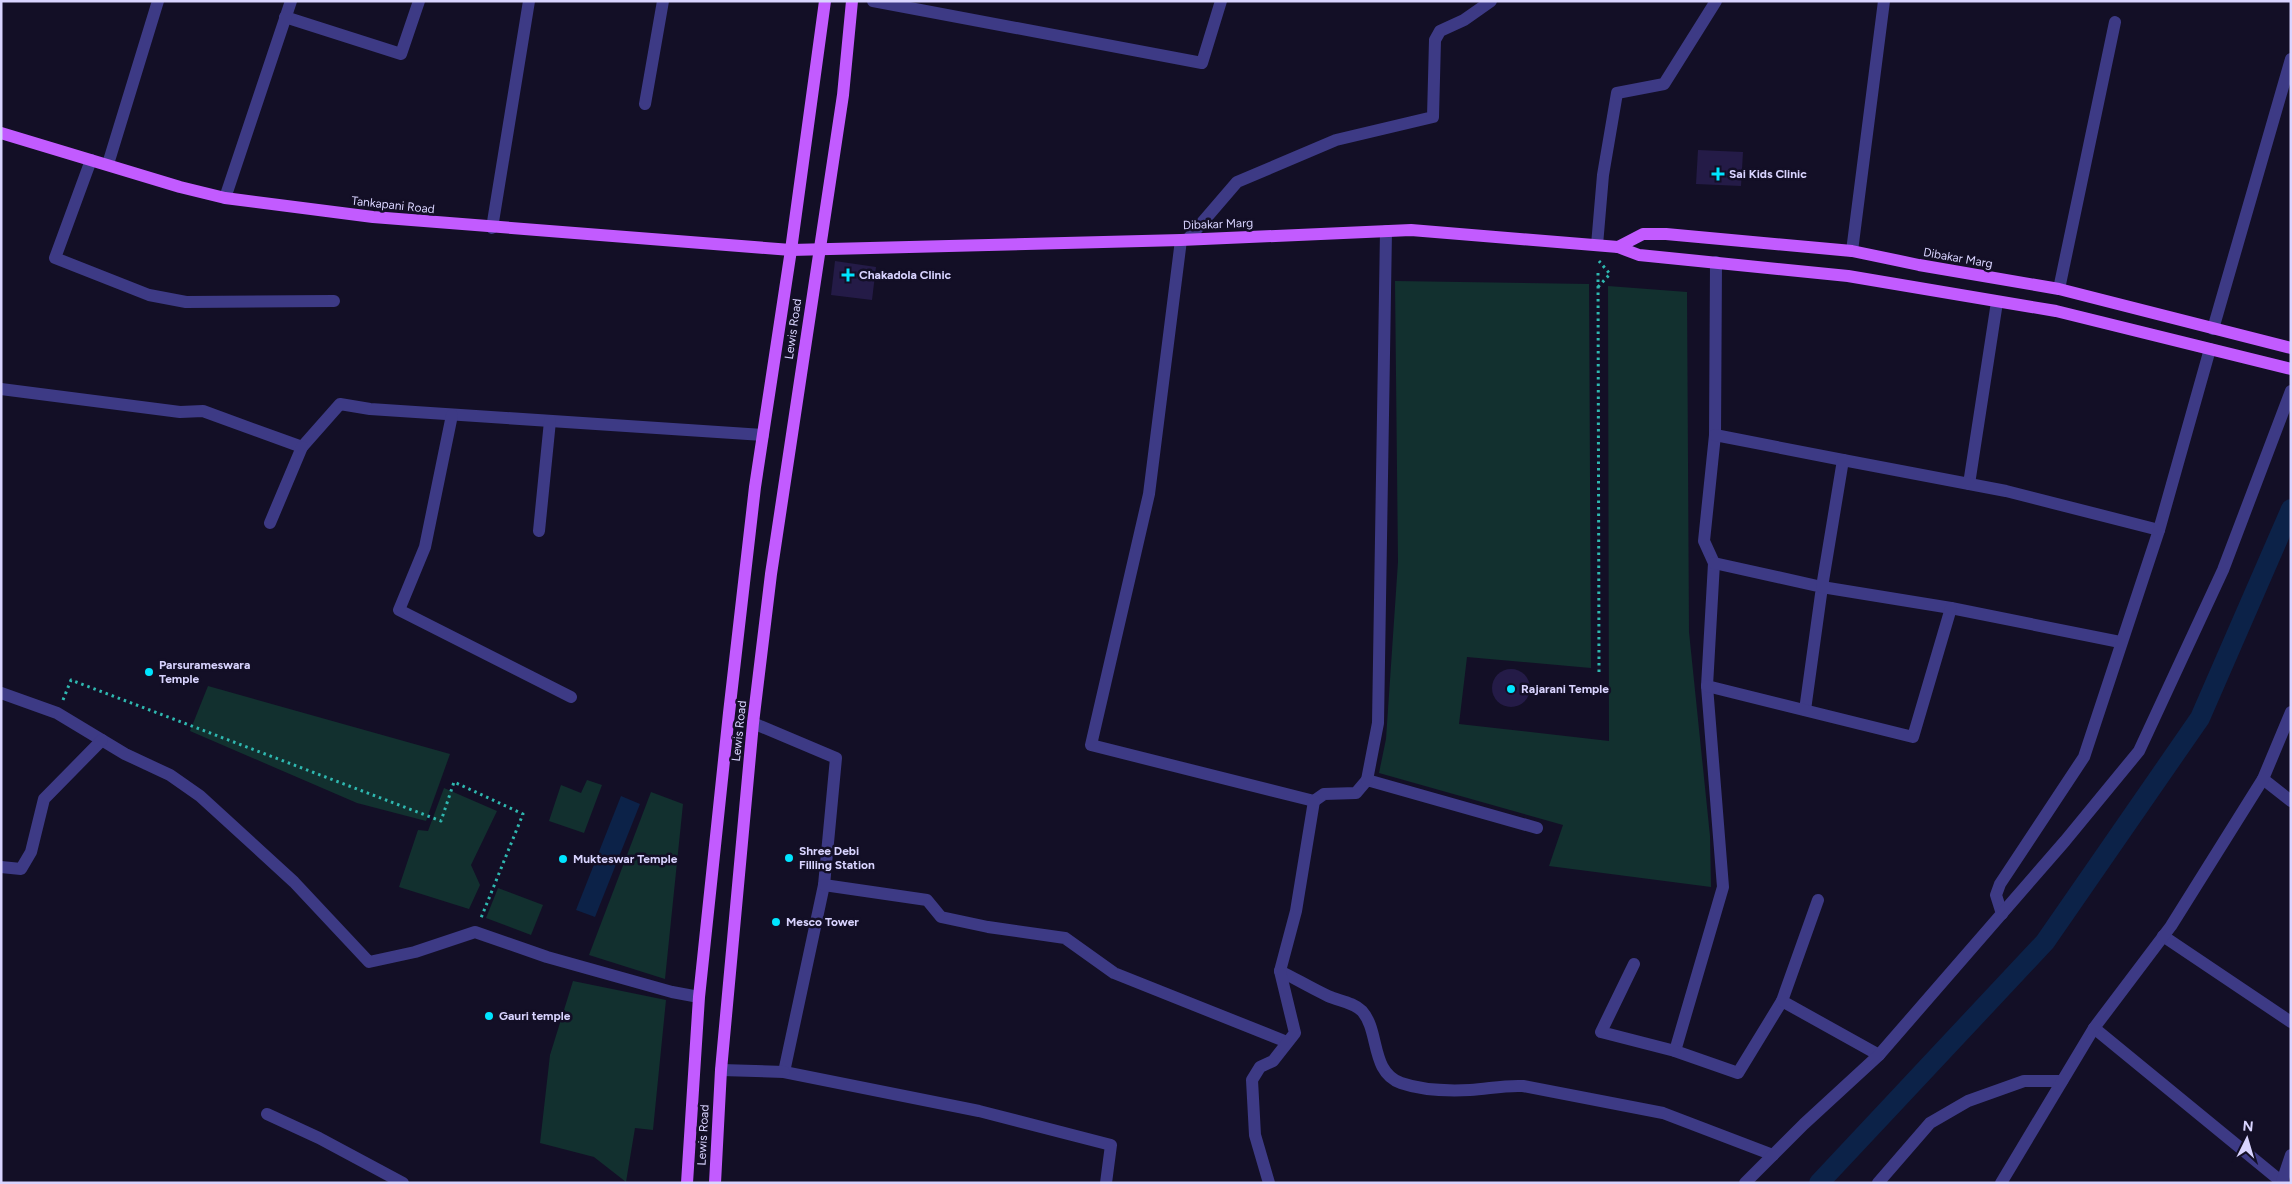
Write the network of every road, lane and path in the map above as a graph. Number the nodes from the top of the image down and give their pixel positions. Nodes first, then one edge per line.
1 (158, 1) edge
2 (291, 1) edge
3 (419, 1) edge
4 (529, 1) edge
5 (663, 1) edge
6 (825, 1) edge
7 (852, 1) edge
8 (873, 1) edge
9 (1221, 1) edge
10 (1491, 1) edge
11 (1716, 1) edge
12 (1884, 1) edge
13 (285, 17) junction
14 (2115, 22) dead end
15 (2291, 59) edge
16 (645, 104) dead end
17 (1, 133) edge
18 (91, 160) junction
19 (108, 164) junction
20 (225, 198) junction
21 (492, 228) junction
22 (1386, 231) junction
23 (1185, 240) junction
24 (1597, 245) junction
25 (1618, 247) junction
26 (818, 249) junction
27 (791, 250) junction
28 (1852, 251) junction
29 (1598, 260) dead end
30 (1716, 262) junction
31 (1598, 273) dead end
32 (1598, 287) junction
33 (2059, 288) junction
34 (334, 301) dead end
35 (1997, 302) junction
36 (2213, 329) junction
37 (2291, 348) edge
38 (2210, 349) junction
39 (2291, 369) edge
40 (1, 389) edge
41 (2291, 391) edge
42 (452, 415) junction
43 (550, 421) junction
44 (763, 435) junction
45 (1715, 436) junction
46 (302, 447) junction
47 (1843, 460) junction
48 (1970, 484) junction
49 (270, 523) dead end
50 (2159, 530) junction
51 (539, 531) dead end
52 (1714, 563) junction
53 (1822, 587) junction
54 (1951, 608) junction
55 (2120, 642) junction
56 (1599, 672) dead end
57 (1707, 686) junction
58 (1, 693) edge
59 (571, 697) dead end
60 (1805, 710) junction
61 (2291, 712) edge
62 (57, 713) junction
63 (753, 723) junction
64 (102, 740) junction
65 (2263, 779) junction
66 (1368, 780) junction
67 (1314, 801) junction
68 (2291, 801) edge
69 (1537, 828) dead end
70 (1, 867) edge
71 (824, 885) junction
72 (1818, 900) dead end
73 (2002, 914) junction
74 (475, 932) junction
75 (2164, 936) junction
76 (1634, 964) dead end
77 (1280, 970) junction
78 (699, 997) junction
79 (1782, 1001) junction
80 (2291, 1022) edge
81 (2094, 1028) junction
82 (1287, 1042) junction
83 (1676, 1051) junction
84 (1879, 1055) junction
85 (721, 1070) junction
86 (784, 1072) junction
87 (2062, 1082) junction
88 (267, 1114) dead end
89 (1773, 1155) junction
90 (2291, 1155) edge
91 (2283, 1182) edge
92 (403, 1183) edge
93 (687, 1183) edge
94 (715, 1183) edge
95 (1106, 1183) edge
96 (1269, 1183) edge
97 (1745, 1183) edge
98 (1878, 1183) edge
99 (2001, 1183) edge

1 - 19 street
2 - 13 street
3 - 13 street
4 - 21 street
5 - 16 street
6 - 27 main road
7 - 26 main road
8 - 9 street
10 - 23 street
11 - 24 street
12 - 28 street
13 - 20 street
14 - 33 street
15 - 36 street
17 - 18 main road, Tankapani Road
18 - 19 main road, Tankapani Road
18 - 34 street
19 - 20 main road, Tankapani Road
20 - 21 main road, Tankapani Road
21 - 27 main road, Tankapani Road
22 - 23 main road, Dibakar Marg
22 - 24 main road, Dibakar Marg
22 - 66 street
23 - 26 main road, Dibakar Marg
23 - 67 street
24 - 25 main road, Dibakar Marg
25 - 28 main road, Dibakar Marg
25 - 30 main road, Dibakar Marg
26 - 27 main road, Dibakar Marg
26 - 63 main road, Lewis Road
27 - 44 main road, Lewis Road
28 - 33 main road, Dibakar Marg
29 - 32 path
30 - 35 main road, Dibakar Marg
30 - 45 street
31 - 32 path
32 - 56 path
33 - 36 main road, Dibakar Marg
35 - 38 main road, Dibakar Marg
35 - 48 street
36 - 37 main road, Dibakar Marg
38 - 39 main road, Dibakar Marg
38 - 50 street
40 - 46 street
41 - 73 street
42 - 43 street
42 - 46 street
42 - 59 street
43 - 44 street
43 - 51 street
44 - 78 main road, Lewis Road
45 - 47 street
45 - 52 street
46 - 49 street
47 - 48 street
47 - 53 street
48 - 50 street
50 - 55 street
52 - 53 street
52 - 57 street
53 - 54 street
53 - 60 street
54 - 55 street
54 - 60 street
55 - 73 street
57 - 60 street
57 - 83 street
58 - 62 street
61 - 65 street
62 - 64 street
62 - 74 path
63 - 71 street
63 - 85 main road, Lewis Road
64 - 70 street
64 - 74 street
65 - 68 street
65 - 75 street
66 - 67 street
66 - 69 street
67 - 77 street
71 - 82 street
71 - 86 street
72 - 79 street
73 - 84 street
74 - 78 street
75 - 80 street
75 - 81 street
76 - 83 street
77 - 82 street
77 - 89 street
78 - 93 main road, Lewis Road
79 - 83 street
79 - 84 street
81 - 87 street
81 - 91 street
82 - 96 street
84 - 89 street
85 - 86 street
85 - 94 main road, Lewis Road
86 - 95 street
87 - 98 street
87 - 99 street
88 - 92 street
89 - 97 street
90 - 91 street

